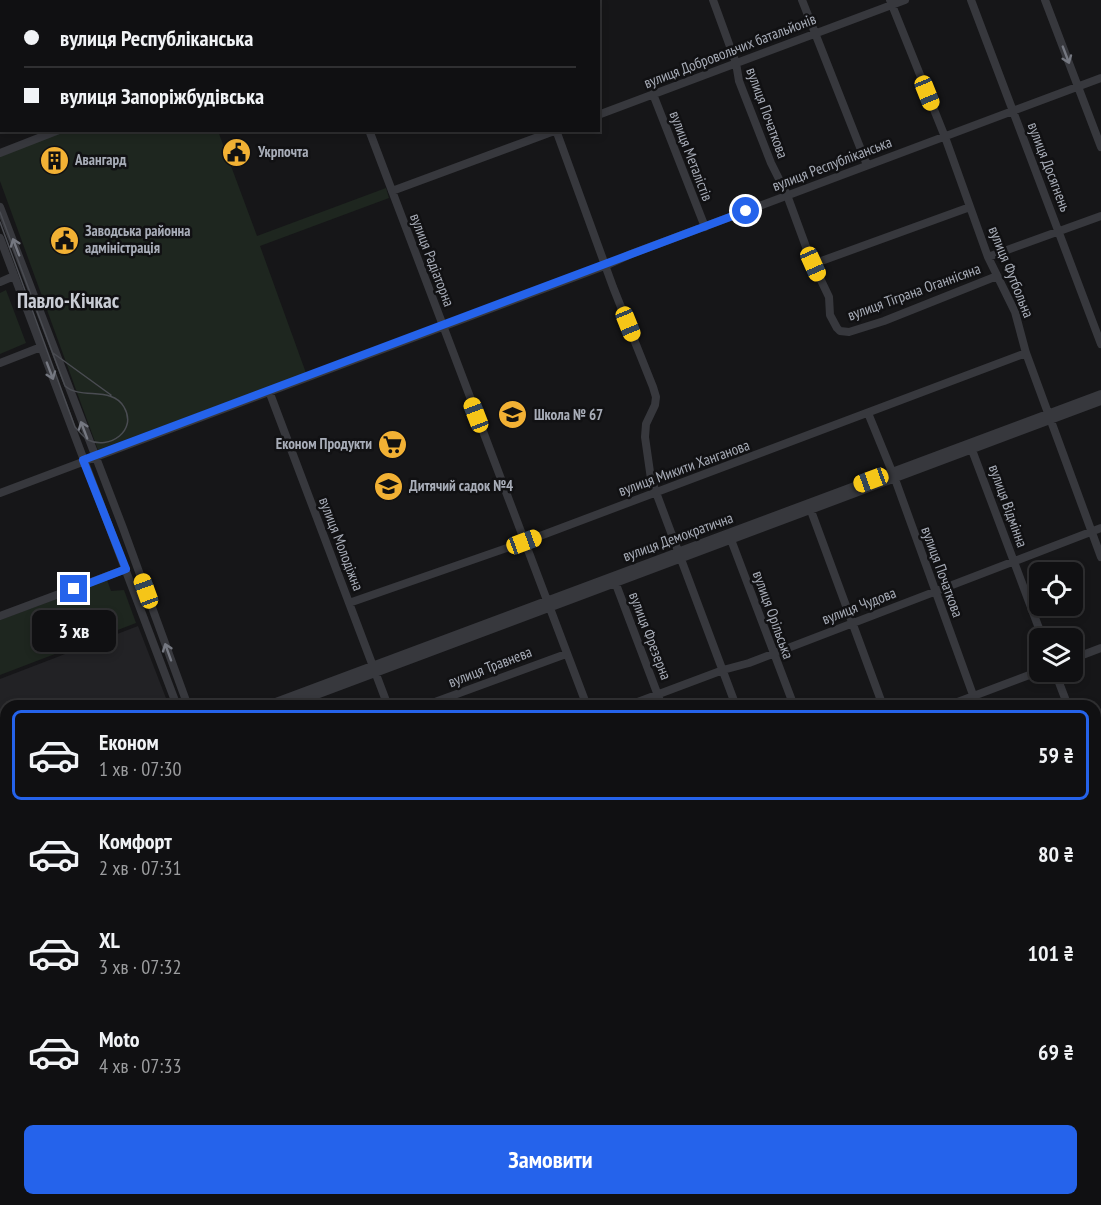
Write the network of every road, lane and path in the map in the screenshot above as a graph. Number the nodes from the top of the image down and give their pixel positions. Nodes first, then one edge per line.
1 (713, 0) edge
2 (802, 0) edge
3 (905, 0) edge
4 (971, 0) edge
5 (1045, 0) edge
6 (891, 2) edge
7 (815, 33) junction
8 (736, 63) junction
9 (1101, 78) edge
10 (1079, 87) junction
11 (653, 94) junction
12 (1013, 111) junction
13 (600, 114) edge
14 (54, 132) edge
15 (370, 132) edge
16 (552, 132) edge
17 (558, 132) edge
18 (945, 137) junction
19 (1101, 147) edge
20 (0, 153) edge
21 (867, 165) junction
22 (392, 191) junction
23 (787, 195) junction
24 (0, 207) edge
25 (970, 207) junction
26 (1101, 216) edge
27 (705, 227) junction
28 (1060, 232) junction
29 (0, 238) edge
30 (988, 257) junction
31 (813, 264) junction
32 (607, 265) junction
33 (14, 276) junction
34 (998, 276) junction
35 (0, 282) edge
36 (442, 326) junction
37 (840, 331) joint
38 (1101, 344) edge
39 (41, 347) junction
40 (1026, 353) junction
41 (0, 363) edge
42 (269, 391) junction
43 (1101, 394) edge
44 (1101, 401) edge
45 (868, 413) junction
46 (1051, 417) junction
47 (972, 450) junction
48 (94, 456) junction
49 (83, 460) junction
50 (893, 476) junction
51 (0, 493) edge
52 (657, 493) junction
53 (809, 507) junction
54 (1101, 528) edge
55 (1092, 532) junction
56 (730, 536) junction
57 (524, 542) junction
58 (680, 555) junction
59 (1101, 557) edge
60 (1013, 561) junction
61 (126, 569) junction
62 (614, 579) junction
63 (934, 591) junction
64 (349, 603) junction
65 (547, 604) junction
66 (0, 616) edge
67 (852, 623) junction
68 (1039, 628) edge
69 (1101, 648) edge
70 (772, 652) junction
71 (566, 654) junction
72 (1083, 655) edge
73 (374, 669) junction
74 (723, 670) junction
75 (1029, 675) edge
76 (1059, 682) edge
77 (658, 695) junction
78 (973, 696) junction
79 (175, 700) edge
80 (186, 700) edge
81 (284, 700) edge
82 (301, 700) edge
83 (386, 700) edge
84 (440, 700) edge
85 (585, 700) edge
86 (644, 700) edge
87 (660, 700) edge
88 (734, 700) edge
89 (792, 700) edge
90 (881, 700) edge
91 (963, 700) edge
92 (975, 700) edge
93 (1066, 700) edge

1 - 8 street, вулиця Початкова
2 - 7 street
3 - 6 street, вулиця Добровольчих батальйонів
4 - 12 street, вулиця Досягнень
5 -> 10 street
6 - 7 street, вулиця Добровольчих батальйонів
6 - 18 street, вулиця Футбольна
7 - 8 street, вулиця Добровольчих батальйонів
7 - 21 street
8 - 11 street, вулиця Добровольчих батальйонів
8 - 23 street, вулиця Початкова
9 - 10 street, вулиця Республіканська
10 - 12 street, вулиця Республіканська
10 - 19 street
11 - 13 street, вулиця Добровольчих батальйонів
11 - 27 street, вулиця Металістів
12 - 18 street, вулиця Республіканська
12 - 28 street, вулиця Досягнень
14 - 20 street
15 - 22 street, вулиця Радіаторна
16 - 22 street
17 - 32 street
18 - 21 street, вулиця Республіканська
18 - 25 street, вулиця Футбольна
21 - 23 street, вулиця Республіканська
22 - 36 street, вулиця Радіаторна
23 - 27 street, вулиця Республіканська
23 - 31 street, вулиця Початкова
48 -> 24 street
25 - 30 street, вулиця Футбольна
25 - 31 street
26 - 28 street, вулиця Тіграна Оганнісяна
27 - 32 street, вулиця Республіканська
28 - 30 street, вулиця Тіграна Оганнісяна
28 - 38 street, вулиця Досягнень
29 - 33 street
30 - 34 street, вулиця Футбольна
31 - 37 street, вулиця Початкова
32 - 36 street, вулиця Республіканська
32 - 52 street
33 - 35 street
33 - 39 street
34 - 37 street, вулиця Тіграна Оганнісяна
34 - 40 street, вулиця Футбольна
36 - 42 street, вулиця Республіканська
36 - 57 street, вулиця Радіаторна
39 - 41 street
39 -> 49 street
40 - 45 street, вулиця Микити Ханганова
40 - 46 street, вулиця Футбольна
42 - 48 street, вулиця Республіканська
42 - 64 street, вулиця Молодіжна
43 - 46 street, вулиця Демократична
44 - 46 street, вулиця Демократична
45 - 50 street, вулиця Початкова
45 - 52 street, вулиця Микити Ханганова
46 - 47 street, вулиця Демократична
46 - 50 street, вулиця Демократична
46 - 55 street, вулиця Футбольна
47 - 50 street, вулиця Демократична
47 - 60 street, вулиця Відмінна
48 - 49 street, вулиця Республіканська
80 -> 48 street
49 - 51 street, вулиця Республіканська
49 - 61 street
50 - 53 street, вулиця Демократична
50 - 63 street, вулиця Початкова
52 - 57 street, вулиця Микити Ханганова
52 - 58 street
53 - 56 street, вулиця Демократична
53 - 67 street
54 - 55 street, вулиця Чудова
55 - 59 street, вулиця Футбольна
55 - 60 street, вулиця Чудова
56 - 58 street, вулиця Демократична
56 - 70 street, вулиця Орільська
57 - 64 street, вулиця Микити Ханганова
57 - 65 street, вулиця Радіаторна
58 - 62 street, вулиця Демократична
58 - 74 street
60 - 63 street, вулиця Чудова
60 - 68 street, вулиця Відмінна
61 - 66 street
61 - 79 street
62 - 65 street, вулиця Демократична
62 - 77 street, вулиця Фрезерна
63 - 67 street, вулиця Чудова
63 - 78 street, вулиця Початкова
64 - 73 street, вулиця Молодіжна
65 - 71 street, вулиця Радіаторна
65 - 73 street, вулиця Демократична
67 - 70 street, вулиця Чудова
67 - 90 street
69 - 72 street
70 - 74 street, вулиця Чудова
70 - 89 street, вулиця Орільська
71 - 84 street, вулиця Травнева
71 - 85 street, вулиця Радіаторна
73 - 81 street, вулиця Демократична
73 - 82 street, вулиця Демократична
73 - 83 street, вулиця Молодіжна
74 - 77 street, вулиця Чудова
74 - 88 street
75 - 78 street
76 - 93 street
77 - 86 street, вулиця Чудова
77 - 87 street, вулиця Фрезерна
78 - 91 street
78 - 92 street, вулиця Початкова

